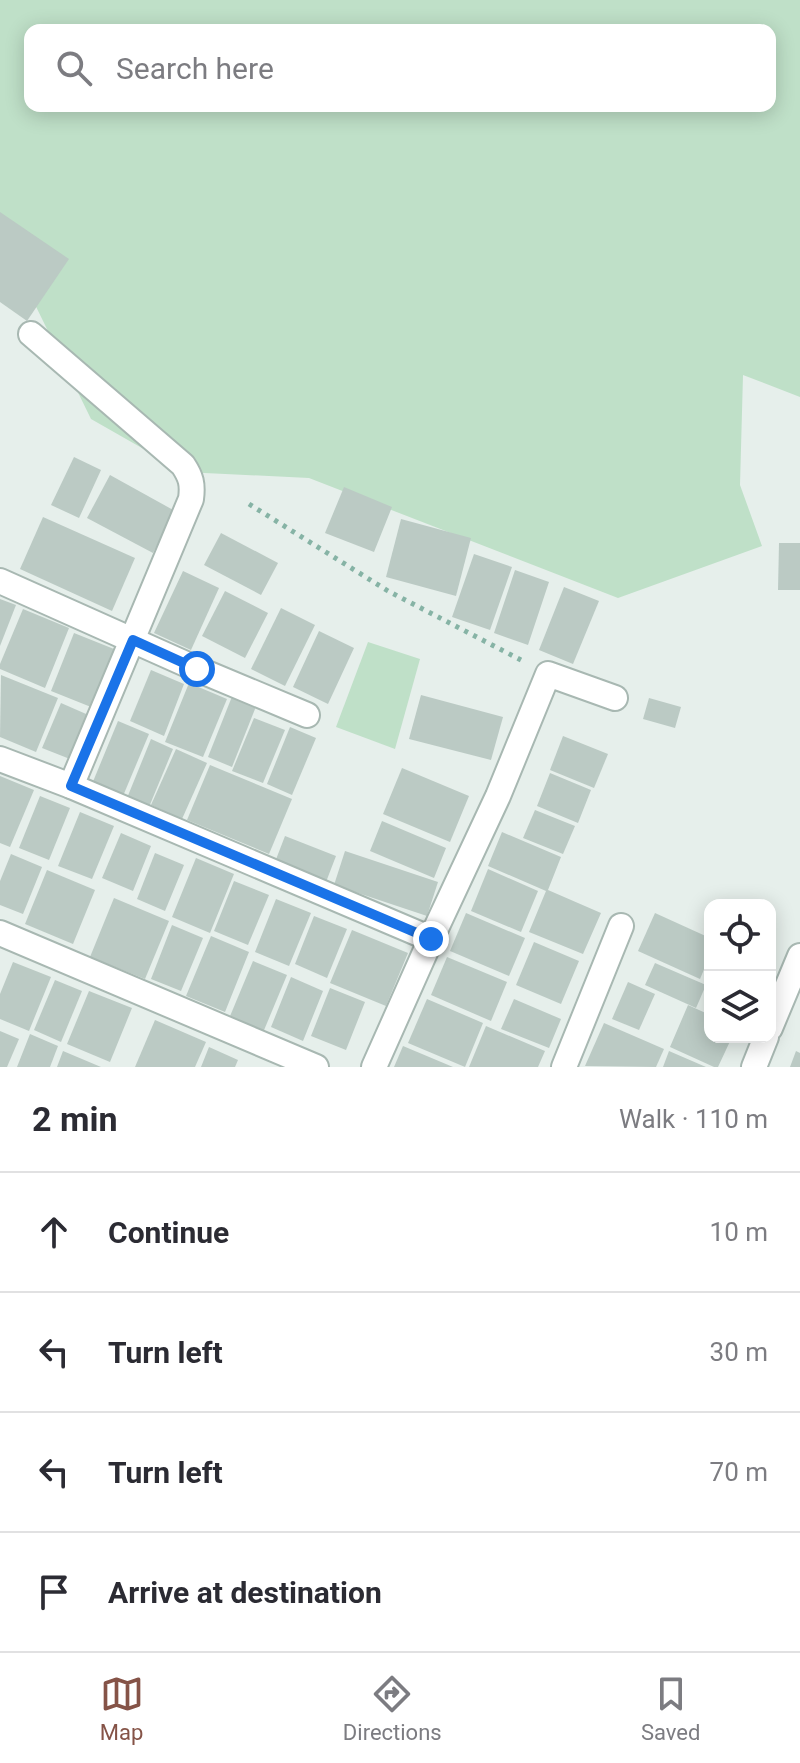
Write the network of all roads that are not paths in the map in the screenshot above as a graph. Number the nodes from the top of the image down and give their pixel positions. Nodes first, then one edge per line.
1 (31, 334) dead end
2 (0, 581) edge
3 (133, 640) junction
4 (615, 698) dead end
5 (307, 715) dead end
6 (0, 759) edge
7 (71, 786) junction
8 (621, 926) dead end
9 (0, 933) edge
10 (431, 939) junction
11 (800, 956) edge
12 (776, 1014) edge
13 (764, 1043) edge
14 (316, 1067) edge
15 (374, 1067) edge
16 (564, 1067) edge
17 (754, 1067) edge

1 - 3 street
2 - 3 street
3 - 5 street
3 - 7 street
4 - 10 street
6 - 7 street
7 - 10 street
8 - 16 street
9 - 14 street
10 - 15 street
11 - 12 street
13 - 17 street

